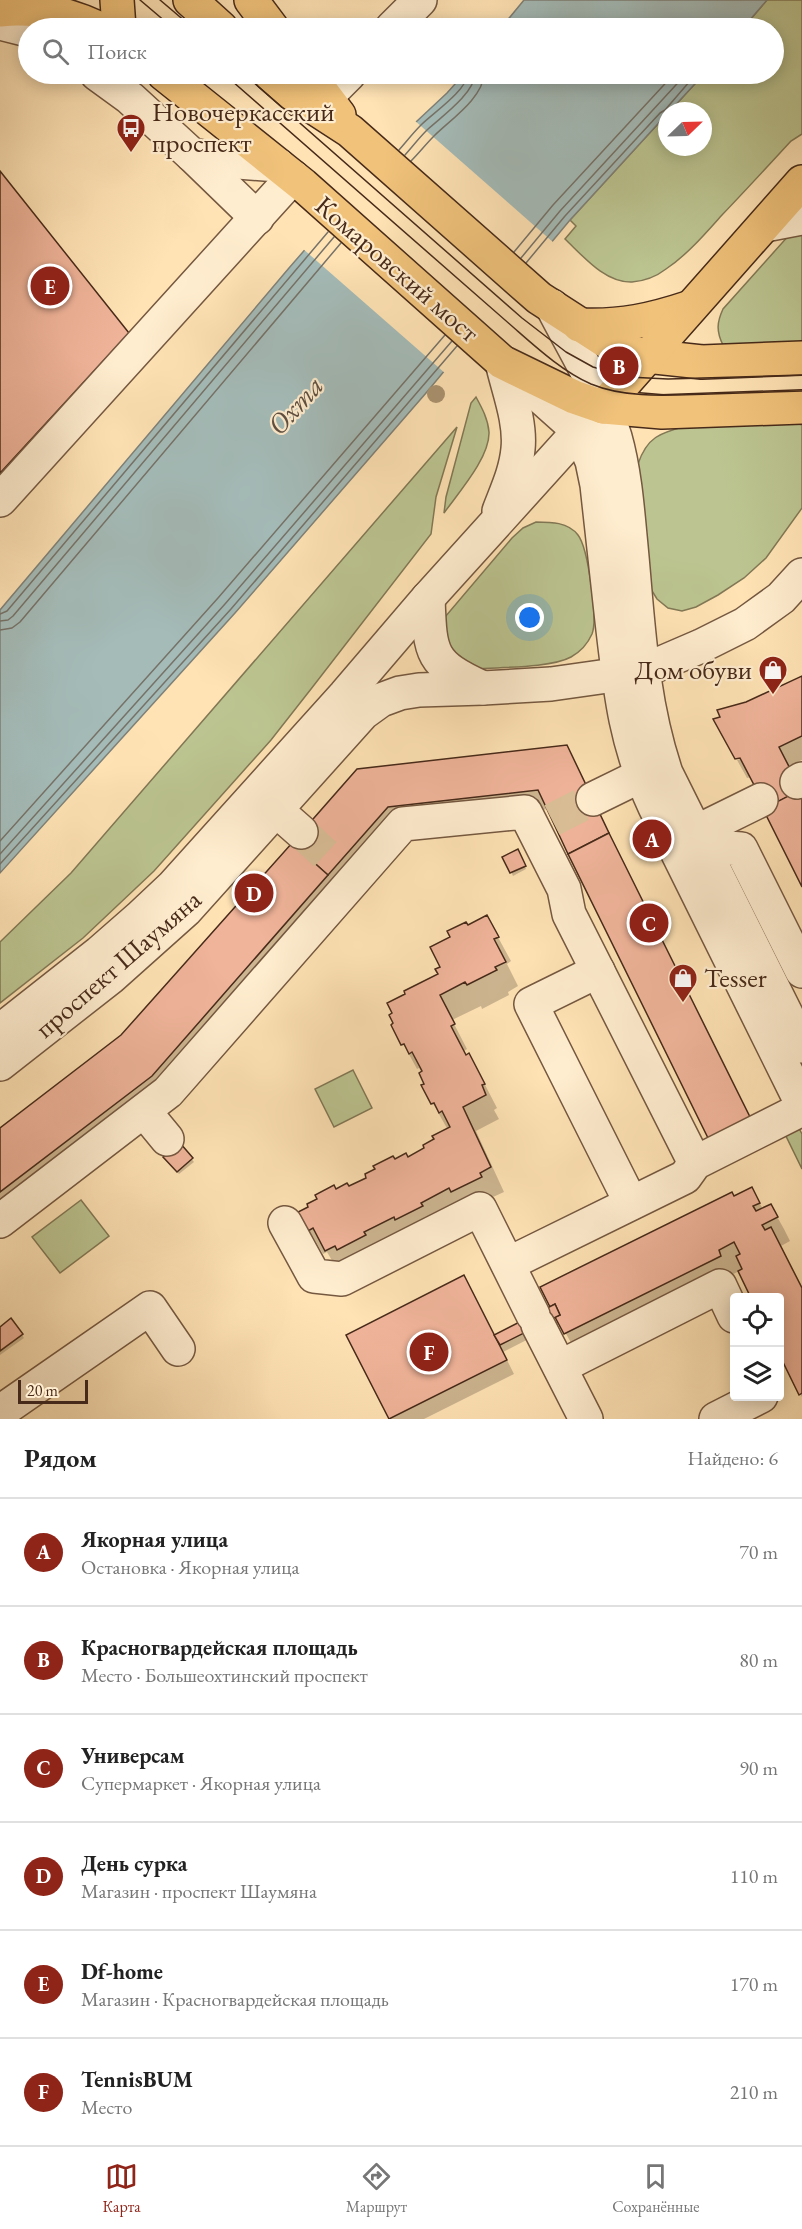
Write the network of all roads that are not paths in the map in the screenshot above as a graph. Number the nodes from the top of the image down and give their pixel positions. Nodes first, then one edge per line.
1 (117, 0) edge
2 (190, 0) edge
3 (250, 0) edge
4 (0, 10) edge
5 (73, 18) edge
6 (118, 18) edge
7 (210, 18) edge
8 (264, 18) edge
9 (0, 23) edge
10 (18, 28) edge
11 (176, 84) edge
12 (282, 84) edge
13 (317, 85) edge
14 (128, 86) edge
15 (350, 131) junction
16 (192, 155) junction
17 (291, 176) junction
18 (802, 182) edge
19 (257, 218) junction
20 (802, 218) edge
21 (765, 225) junction
22 (546, 302) junction
23 (691, 307) junction
24 (579, 325) junction
25 (646, 356) junction
26 (497, 357) junction
27 (802, 358) edge
28 (603, 407) junction
29 (802, 407) edge
30 (579, 431) junction
31 (0, 500) edge
32 (491, 529) junction
33 (802, 575) edge
34 (428, 598) junction
35 (631, 674) junction
36 (483, 688) junction
37 (640, 776) junction
38 (593, 799) tunnel mouth
39 (761, 800) dead end
40 (276, 810) junction
41 (301, 832) tunnel mouth
42 (699, 839) junction
43 (598, 971) junction
44 (802, 971) edge
45 (0, 1031) edge
46 (802, 1046) edge
47 (0, 1064) edge
48 (802, 1104) edge
49 (802, 1109) edge
50 (144, 1111) junction
51 (167, 1139) dead end
52 (695, 1163) junction
53 (631, 1203) junction
54 (0, 1221) edge
55 (285, 1223) dead end
56 (508, 1264) junction
57 (730, 1306) edge
58 (178, 1349) dead end
59 (560, 1367) junction
60 (751, 1401) edge
61 (0, 1412) edge
62 (586, 1419) edge
63 (716, 1419) edge

1 - 6 main road
2 - 7 main road
3 - 8 main road
4 - 5 main road
9 - 10 street
11 - 17 main road, Комаровский мост
12 - 15 main road
13 - 15 main road
14 - 16 street
15 - 22 main road
16 - 17 street
16 - 19 street
17 - 19 street
17 - 26 main road, Комаровский мост
18 - 21 main road
19 - 31 street
20 - 21 street
21 - 23 main road
22 - 24 main road
22 - 28 street
23 - 24 main road
23 - 25 main road
24 - 25 main road
25 - 27 main road
25 - 28 main road
26 - 28 main road, Комаровский мост
26 - 30 street
26 - 32 street
28 - 29 main road, Комаровский мост
28 - 30 street, проспект Шаумяна
28 - 35 street
30 - 32 street, проспект Шаумяна
30 - 35 street
32 - 34 street, проспект Шаумяна
33 - 35 street, проспект Шаумяна
34 - 36 street
34 - 45 street, проспект Шаумяна
35 - 36 street, проспект Шаумяна
35 - 37 street
35 - 42 street
36 - 40 street, проспект Шаумяна
37 - 38 street
37 - 48 street
39 - 42 street
40 - 41 street
40 - 47 street, проспект Шаумяна
42 - 44 street
42 - 46 street
43 - 50 street
43 - 52 street
43 - 53 street
49 - 52 street
50 - 51 street
50 - 54 street
52 - 53 street
53 - 56 street
55 - 56 street
56 - 59 street
57 - 59 street
58 - 61 street
59 - 62 street
60 - 63 street

